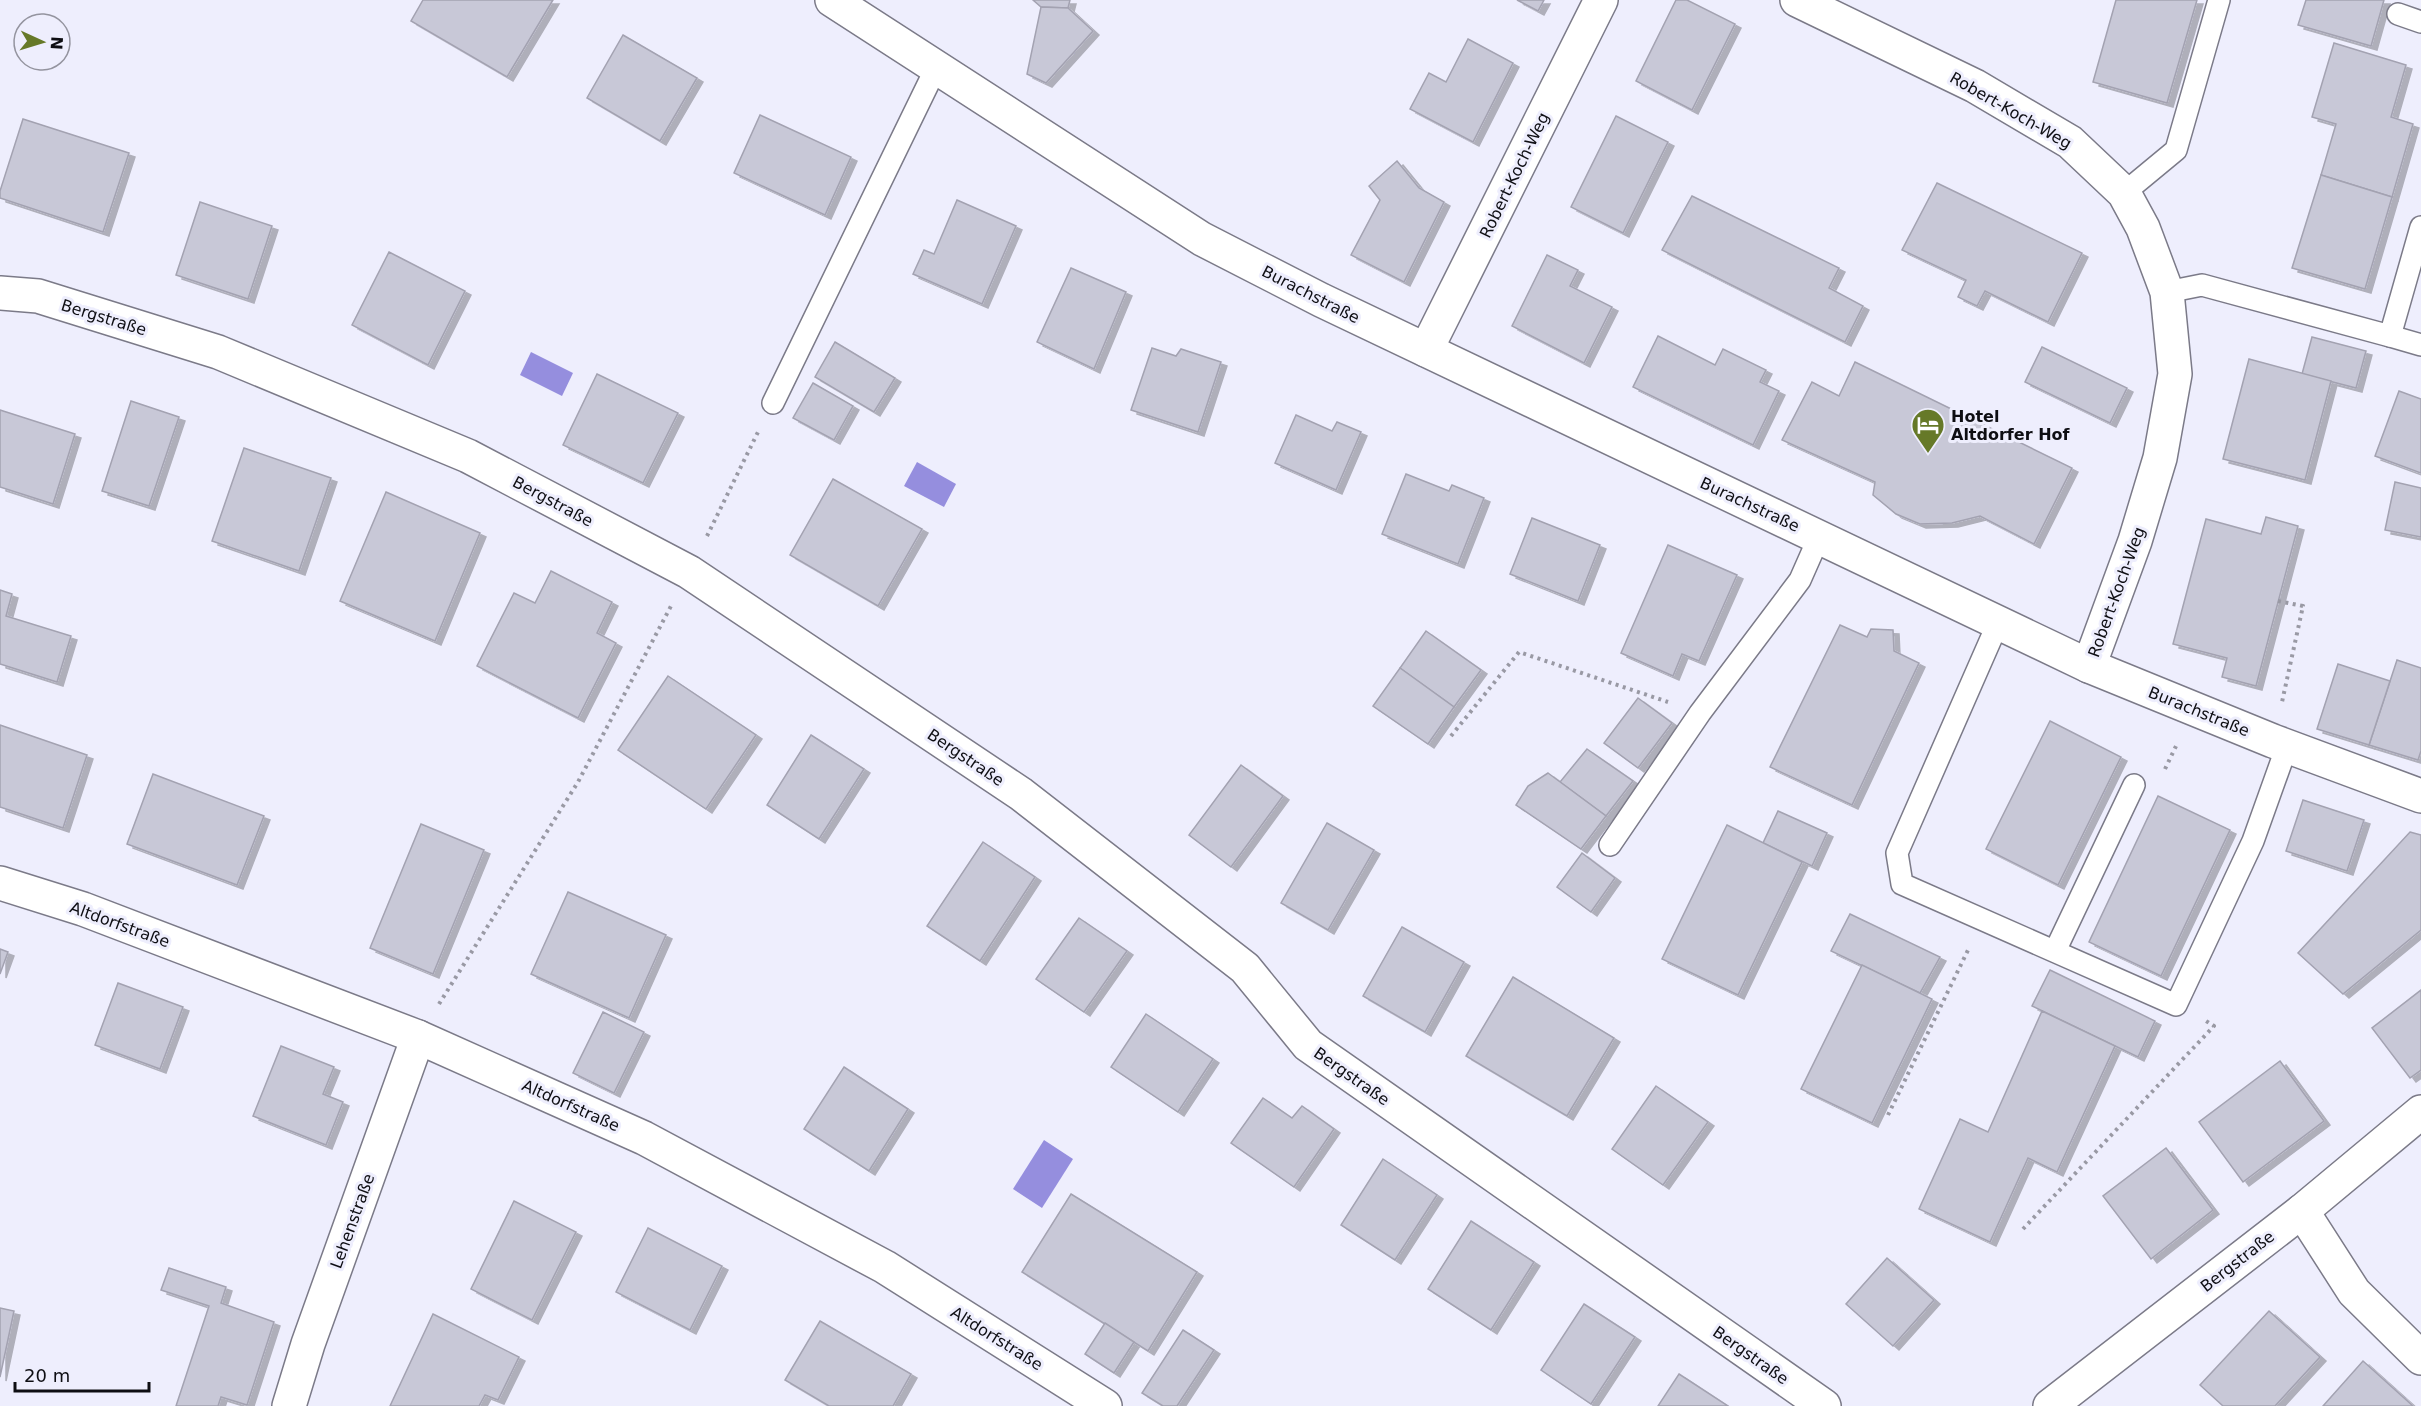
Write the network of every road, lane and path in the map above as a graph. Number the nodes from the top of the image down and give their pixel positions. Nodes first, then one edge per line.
1 (832, 0) edge
2 (1601, 0) edge
3 (1797, 0) edge
4 (2219, 0) edge
5 (2398, 14) dead end
6 (2421, 22) edge
7 (936, 68) junction
8 (2124, 193) junction
9 (2421, 227) edge
10 (2167, 291) junction
11 (0, 293) edge
12 (2390, 336) junction
13 (2421, 345) edge
14 (1426, 350) junction
15 (773, 403) joint
16 (1819, 537) junction
17 (689, 572) junction
18 (2278, 601) dead end
19 (1998, 623) junction
20 (2089, 666) junction
21 (2193, 709) junction
22 (1700, 713) junction
23 (1451, 736) dead end
24 (2280, 744) junction
25 (2134, 785) joint
26 (2421, 796) edge
27 (1610, 845) dead end
28 (0, 883) edge
29 (1983, 919) junction
30 (2055, 951) junction
31 (2176, 1005) junction
32 (418, 1037) junction
33 (2421, 1112) edge
34 (1888, 1114) dead end
35 (2302, 1211) junction
36 (2023, 1229) dead end
37 (2421, 1358) edge
38 (289, 1406) edge
39 (1105, 1406) edge
40 (1824, 1406) edge
41 (2050, 1406) edge

1 - 7 street, Burachstraße
2 - 14 street, Robert-Koch-Weg
3 - 8 street, Robert-Koch-Weg
4 - 8 lane
5 - 6 lane
7 - 14 street, Burachstraße
7 - 15 lane
8 - 10 street, Robert-Koch-Weg
9 - 12 lane
10 - 12 lane
10 - 20 street, Robert-Koch-Weg
11 - 17 street, Bergstraße
12 - 13 lane
14 - 16 street, Burachstraße
15 - 17 path
16 - 19 street, Burachstraße
16 - 22 lane, Burachstraße
17 - 32 path
17 - 40 street, Bergstraße
18 - 24 path
19 - 20 street, Burachstraße
19 - 29 lane
20 - 21 street, Burachstraße
21 - 24 street, Burachstraße
21 - 25 path
22 - 23 path
22 - 27 lane, Burachstraße
24 - 26 street, Burachstraße
24 - 31 lane
25 - 30 lane
28 - 32 street, Altdorfstraße
29 - 30 lane
29 - 34 path
30 - 31 lane
31 - 36 path
32 - 38 street, Lehenstraße
32 - 39 street, Altdorfstraße
33 - 35 street, Bergstraße
35 - 37 street
35 - 41 street, Bergstraße

